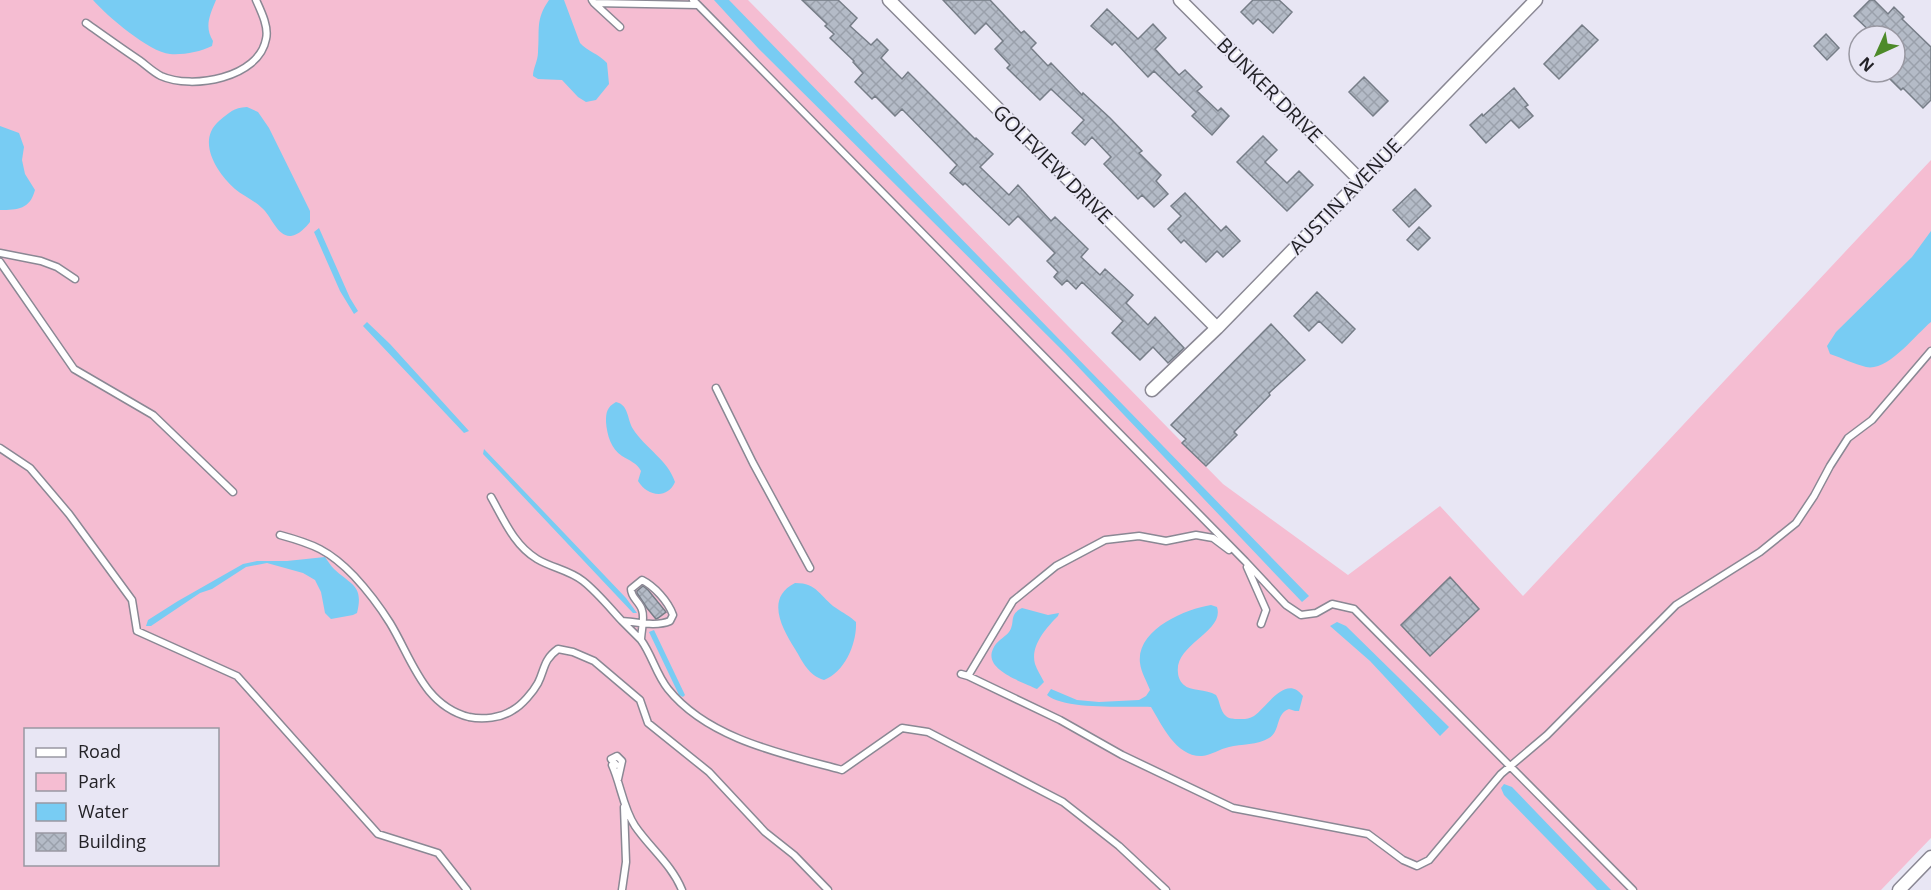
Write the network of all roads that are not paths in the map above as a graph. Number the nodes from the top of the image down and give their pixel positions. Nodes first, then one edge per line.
1 (256, 0) edge
2 (889, 0) edge
3 (1180, 0) edge
4 (1536, 0) edge
5 (593, 1) edge
6 (696, 3) edge
7 (86, 23) dead end
8 (620, 27) dead end
9 (1360, 180) junction
10 (0, 253) edge
11 (0, 262) edge
12 (75, 279) dead end
13 (1216, 328) junction
14 (1931, 351) edge
15 (716, 388) dead end
16 (1152, 390) dead end
17 (0, 448) edge
18 (233, 492) dead end
19 (491, 497) dead end
20 (280, 534) dead end
21 (1245, 561) junction
22 (810, 568) dead end
23 (622, 621) junction
24 (642, 622) junction
25 (1261, 624) dead end
26 (641, 640) junction
27 (961, 674) dead end
28 (968, 676) junction
29 (1509, 767) junction
30 (618, 779) dead end
31 (624, 803) junction
32 (1931, 857) edge
33 (467, 890) edge
34 (622, 890) edge
35 (682, 890) edge
36 (828, 890) edge
37 (1166, 890) edge
38 (1633, 890) edge
39 (1899, 890) edge

1 - 7 lane
2 - 13 street, GOLFVIEW DRIVE
3 - 9 street, BUNKER DRIVE
4 - 9 street, AUSTIN AVENUE
5 - 6 lane
5 - 8 lane
6 - 21 lane
9 - 13 street, AUSTIN AVENUE
10 - 12 lane
11 - 18 lane
13 - 16 street, AUSTIN AVENUE
14 - 29 lane
15 - 22 lane
17 - 33 lane
19 - 23 lane
20 - 36 lane
21 - 25 lane
21 - 28 lane
21 - 29 lane
23 - 24 lane
23 - 26 lane
24 - 24 lane
24 - 26 lane
26 - 37 lane
27 - 28 lane
28 - 29 lane
29 - 38 lane
30 - 31 lane
31 - 34 lane
31 - 35 lane
32 - 39 street

